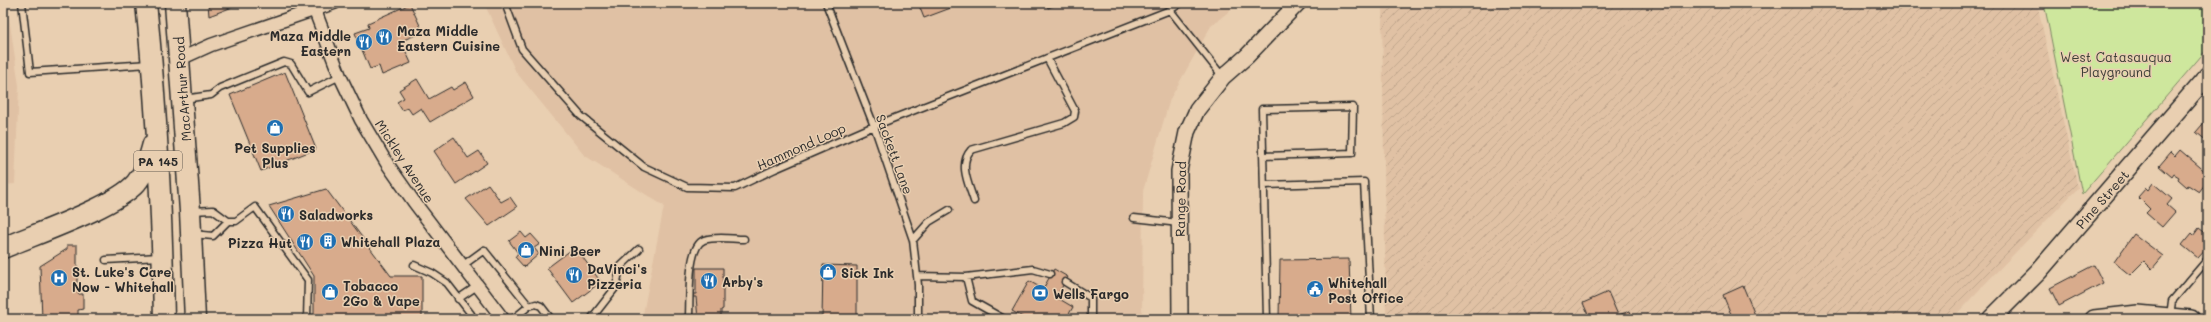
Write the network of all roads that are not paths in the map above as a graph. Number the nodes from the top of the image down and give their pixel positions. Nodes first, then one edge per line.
1 (22, 3) edge
2 (146, 3) edge
3 (175, 3) edge
4 (334, 3) edge
5 (505, 3) edge
6 (826, 3) edge
7 (1181, 3) edge
8 (1298, 3) edge
9 (313, 7) edge
10 (1170, 10) junction
11 (1047, 58) junction
12 (180, 59) junction
13 (151, 63) junction
14 (2208, 75) edge
15 (340, 76) junction
16 (1223, 77) junction
17 (183, 100) junction
18 (874, 126) junction
19 (156, 130) junction
20 (1263, 156) junction
21 (1264, 185) junction
22 (974, 201) dead end
23 (949, 210) dead end
24 (190, 211) junction
25 (1134, 218) dead end
26 (228, 221) junction
27 (1179, 223) junction
28 (191, 234) junction
29 (744, 239) dead end
30 (913, 240) junction
31 (3, 248) edge
32 (639, 250) dead end
33 (163, 257) junction
34 (2208, 259) edge
35 (106, 260) dead end
36 (414, 265) dead end
37 (462, 266) junction
38 (1050, 274) dead end
39 (917, 276) junction
40 (966, 277) junction
41 (1065, 282) dead end
42 (477, 286) junction
43 (458, 299) junction
44 (529, 306) junction
45 (2170, 317) junction
46 (164, 319) edge
47 (196, 319) edge
48 (307, 319) edge
49 (468, 319) edge
50 (503, 319) edge
51 (513, 319) edge
52 (551, 319) edge
53 (591, 319) edge
54 (686, 319) edge
55 (918, 319) edge
56 (1004, 319) edge
57 (1091, 319) edge
58 (1180, 319) edge
59 (1267, 319) edge
60 (1371, 319) edge
61 (1991, 319) edge
62 (2094, 319) edge
63 (2191, 319) edge

1 - 13 lane
2 - 13 highway, PA 145
3 - 12 highway, MacArthur Road / PA 145
4 - 9 street
5 - 18 lane, Hammond Loop
6 - 18 lane, Sackett Lane
7 - 10 lane, Hammond Loop
8 - 16 street, Range Road
9 - 12 street
9 - 15 street, Mickley Avenue
10 - 11 lane, Hammond Loop
10 - 16 lane
11 - 18 lane, Hammond Loop
11 - 22 lane
12 - 17 highway, MacArthur Road / PA 145
13 - 19 highway, PA 145
14 - 61 main road, Pine Street
15 - 17 lane
15 - 37 street, Mickley Avenue
16 - 27 street, Range Road
17 - 24 highway, MacArthur Road / PA 145
18 - 30 lane, Sackett Lane
19 - 31 highway
19 - 33 highway, PA 145
20 - 20 lane
20 - 21 lane
21 - 59 lane
21 - 60 lane
23 - 30 lane
24 - 26 lane
24 - 28 highway, MacArthur Road / PA 145
25 - 27 lane
26 - 28 lane
26 - 48 lane
27 - 58 street, Range Road
28 - 47 highway, MacArthur Road / PA 145
29 - 54 lane
30 - 39 lane, Sackett Lane
32 - 53 lane
33 - 35 lane
33 - 46 highway, PA 145
34 - 45 lane
36 - 43 lane
37 - 42 street, Mickley Avenue
37 - 44 lane
38 - 40 lane
39 - 40 lane
39 - 55 lane, Sackett Lane
40 - 56 lane
41 - 57 lane
42 - 43 lane
42 - 50 street, Mickley Avenue
43 - 49 lane
44 - 51 lane
44 - 52 lane
45 - 62 main road
45 - 63 main road

